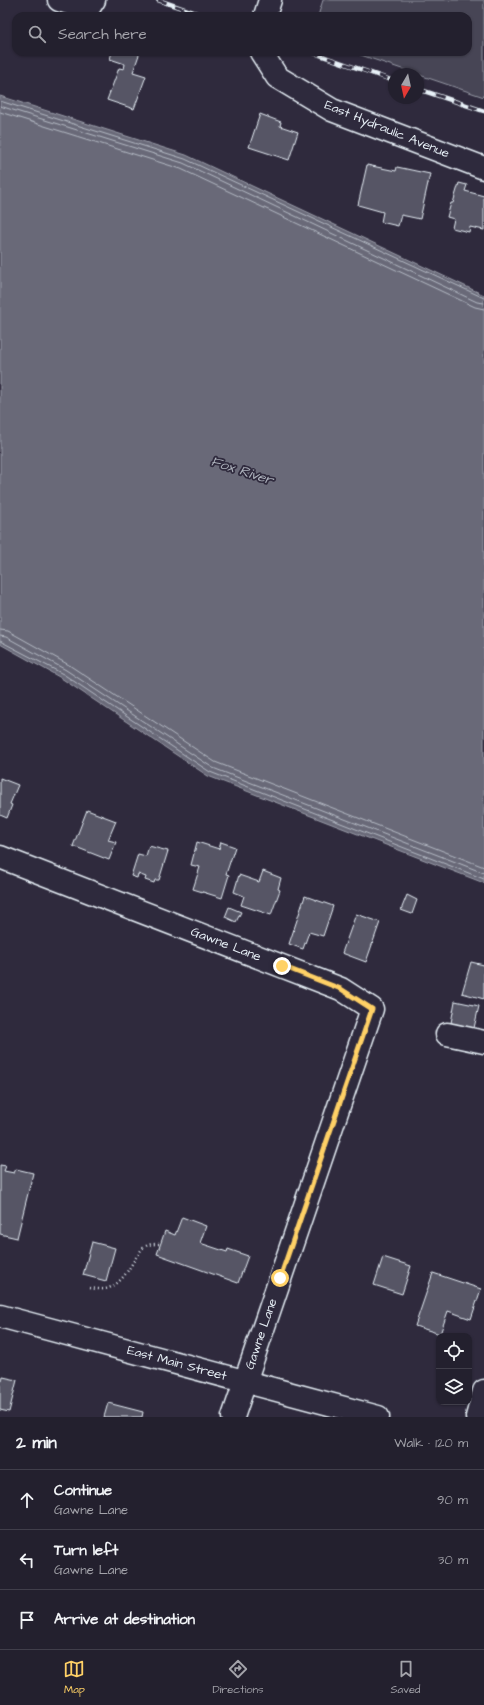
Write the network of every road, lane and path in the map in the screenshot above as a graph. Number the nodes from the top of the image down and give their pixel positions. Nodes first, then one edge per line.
1 (59, 0) edge
2 (94, 0) edge
3 (270, 0) edge
4 (266, 12) edge
5 (263, 56) edge
6 (484, 168) edge
7 (0, 857) edge
8 (446, 1034) dead end
9 (484, 1042) edge
10 (160, 1244) dead end
11 (90, 1288) dead end
12 (0, 1316) edge
13 (245, 1381) junction
14 (484, 1391) edge
15 (233, 1417) edge
16 (378, 1417) edge
17 (477, 1417) edge

1 - 2 street
3 - 4 street
5 - 6 street, East Hydraulic Avenue
7 - 13 street, Gawne Lane
8 - 9 street
10 - 11 path
12 - 13 street, East Main Street
13 - 15 street
13 - 16 street, East Main Street
14 - 17 street

